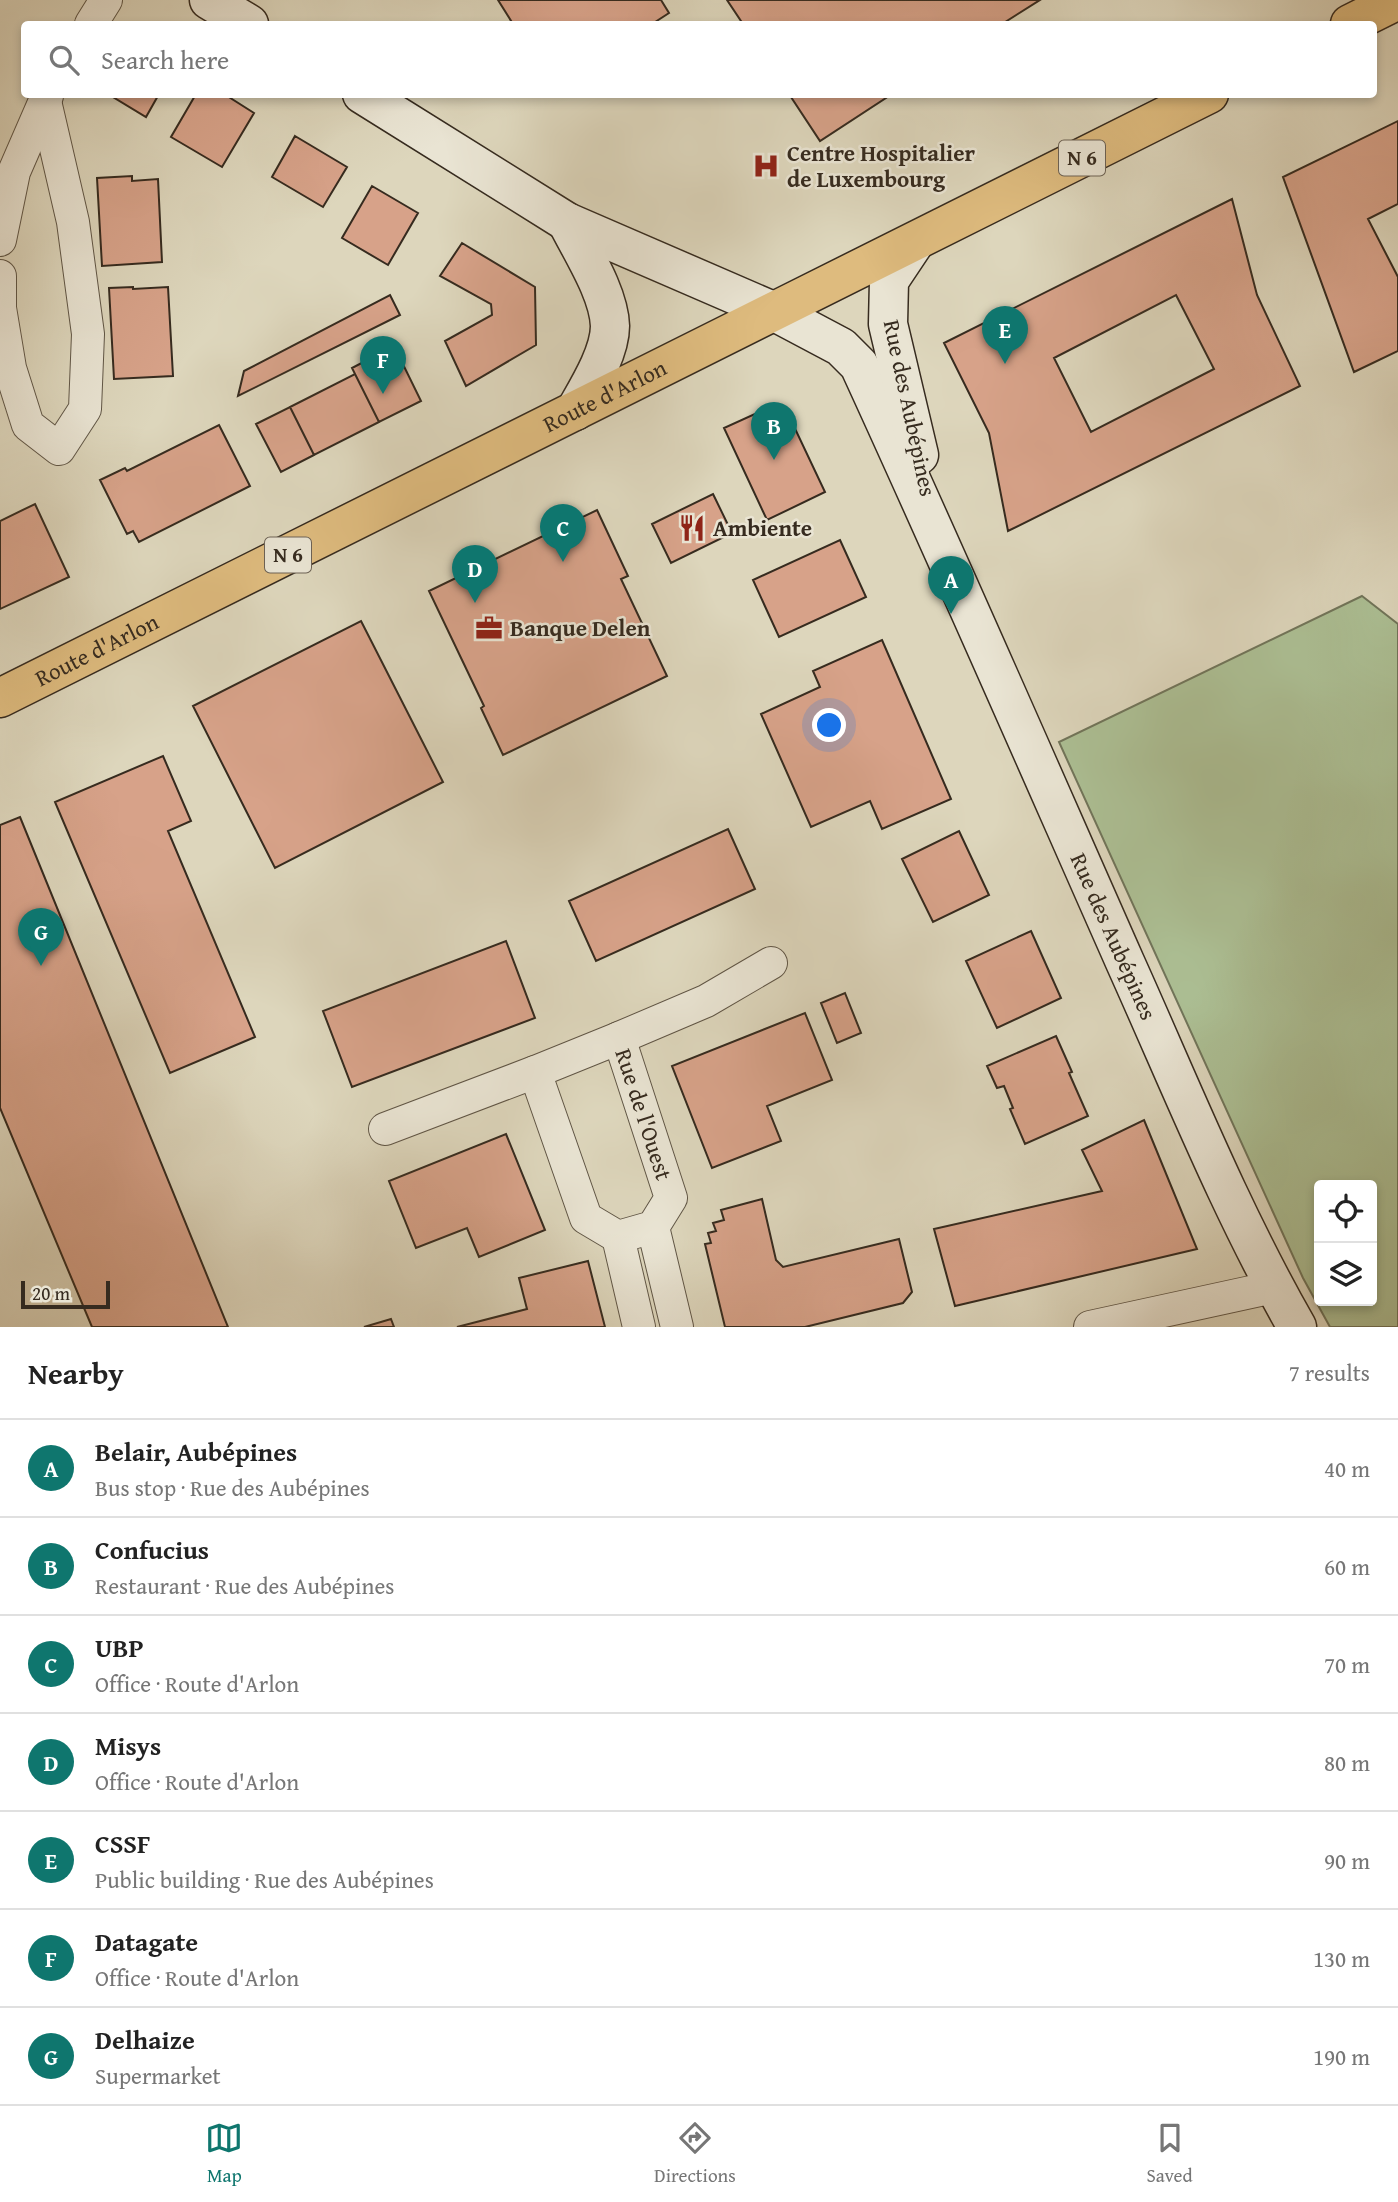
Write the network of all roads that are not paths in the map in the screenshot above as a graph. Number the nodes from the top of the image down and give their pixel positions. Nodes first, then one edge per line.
1 (106, 0) edge
2 (209, 0) edge
3 (1398, 0) edge
4 (92, 21) edge
5 (244, 21) edge
6 (1356, 21) edge
7 (46, 98) edge
8 (368, 98) edge
9 (1201, 98) edge
10 (567, 222) junction
11 (0, 240) edge
12 (915, 242) junction
13 (0, 276) edge
14 (775, 312) junction
15 (575, 411) junction
16 (939, 539) junction
17 (0, 698) edge
18 (771, 963) dead end
19 (619, 1038) junction
20 (535, 1072) junction
21 (385, 1129) dead end
22 (653, 1227) junction
23 (618, 1237) junction
24 (1275, 1287) junction
25 (639, 1327) edge
26 (677, 1327) edge
27 (1090, 1327) edge
28 (1297, 1327) edge

1 - 4 street
2 - 5 street
3 - 6 main road
7 - 11 street
7 - 13 street
8 - 10 street, Rue des Aubépines
9 - 12 main road, Route d'Arlon / N 6
10 - 14 street, Rue des Aubépines
10 - 15 street
12 - 14 main road, Route d'Arlon / N 6
12 - 16 street, Rue des Aubépines
14 - 15 main road, Route d'Arlon / N 6
14 - 16 street, Rue des Aubépines
15 - 17 main road, Route d'Arlon / N 6
16 - 24 street, Rue des Aubépines
18 - 19 street, Rue de l'Ouest
19 - 20 street, Rue de l'Ouest
19 - 22 street, Rue de l'Ouest
20 - 21 street, Rue de l'Ouest
20 - 23 street
22 - 23 street
22 - 26 street
23 - 25 street
24 - 27 street
24 - 28 street, Rue des Aubépines

